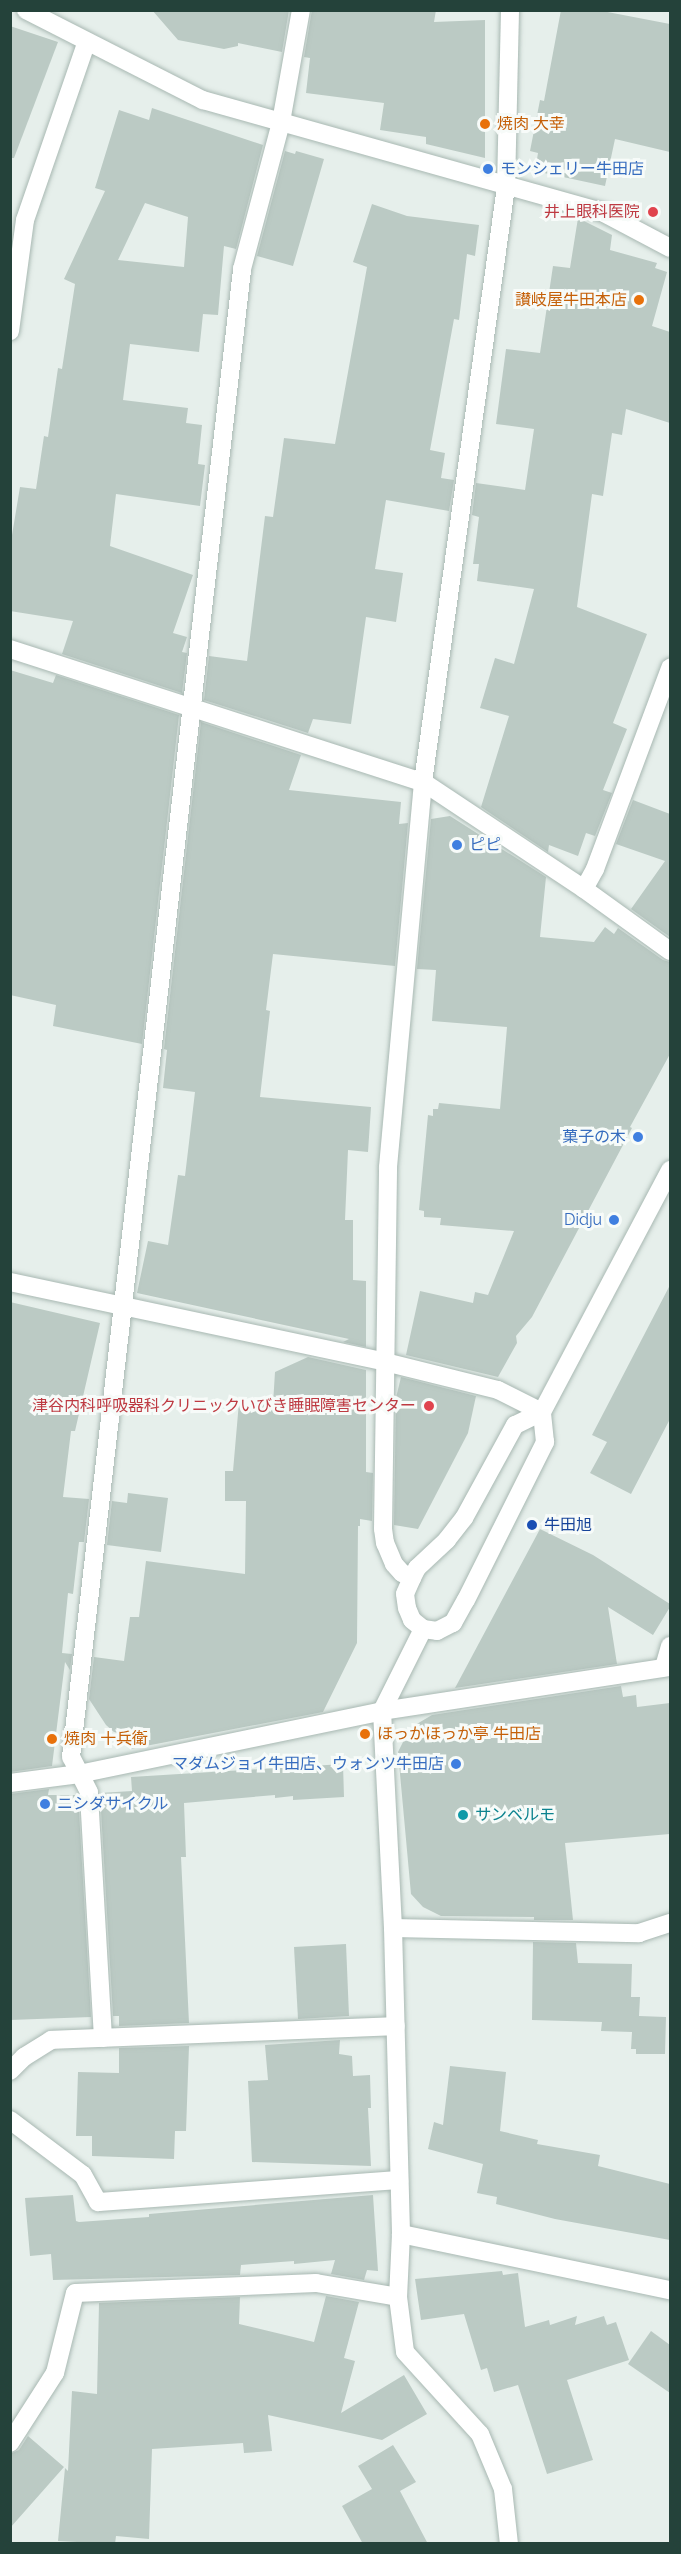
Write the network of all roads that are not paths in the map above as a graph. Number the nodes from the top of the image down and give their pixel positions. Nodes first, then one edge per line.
1 (26, 10) edge
2 (301, 10) edge
3 (510, 10) edge
4 (87, 41) junction
5 (281, 122) junction
6 (506, 187) junction
7 (670, 248) edge
8 (10, 331) edge
9 (10, 649) edge
10 (670, 668) edge
11 (192, 708) junction
12 (423, 782) junction
13 (584, 888) junction
14 (670, 951) edge
15 (670, 1170) edge
16 (10, 1282) edge
17 (121, 1305) junction
18 (385, 1362) junction
19 (542, 1412) junction
20 (411, 1578) junction
21 (423, 1629) junction
22 (670, 1646) edge
23 (667, 1667) edge
24 (382, 1711) junction
25 (79, 1774) junction
26 (10, 1783) edge
27 (670, 1923) edge
28 (393, 1928) junction
29 (396, 2026) junction
30 (103, 2038) junction
31 (10, 2071) edge
32 (10, 2120) edge
33 (399, 2181) junction
34 (401, 2234) junction
35 (670, 2290) edge
36 (398, 2297) junction
37 (10, 2443) edge
38 (509, 2544) edge

1 - 4 street
2 - 5 street
3 - 6 street
4 - 5 street
4 - 8 street
5 - 6 street
5 - 11 street
6 - 7 street
6 - 12 street
9 - 11 street
10 - 13 street
11 - 12 street
11 - 17 street
12 - 13 street
12 - 18 street
13 - 14 street
15 - 19 street
16 - 17 street
17 - 18 street
17 - 25 street
18 - 19 street
18 - 20 street
19 - 20 street
19 - 21 street
20 - 21 street
21 - 24 street
22 - 23 street
23 - 24 street
24 - 25 street
24 - 28 street
25 - 26 street
25 - 30 street
27 - 28 street
28 - 29 street
29 - 30 street
29 - 33 street
30 - 31 street
32 - 33 street
33 - 34 street
34 - 35 street
34 - 36 street
36 - 37 street
36 - 38 street

